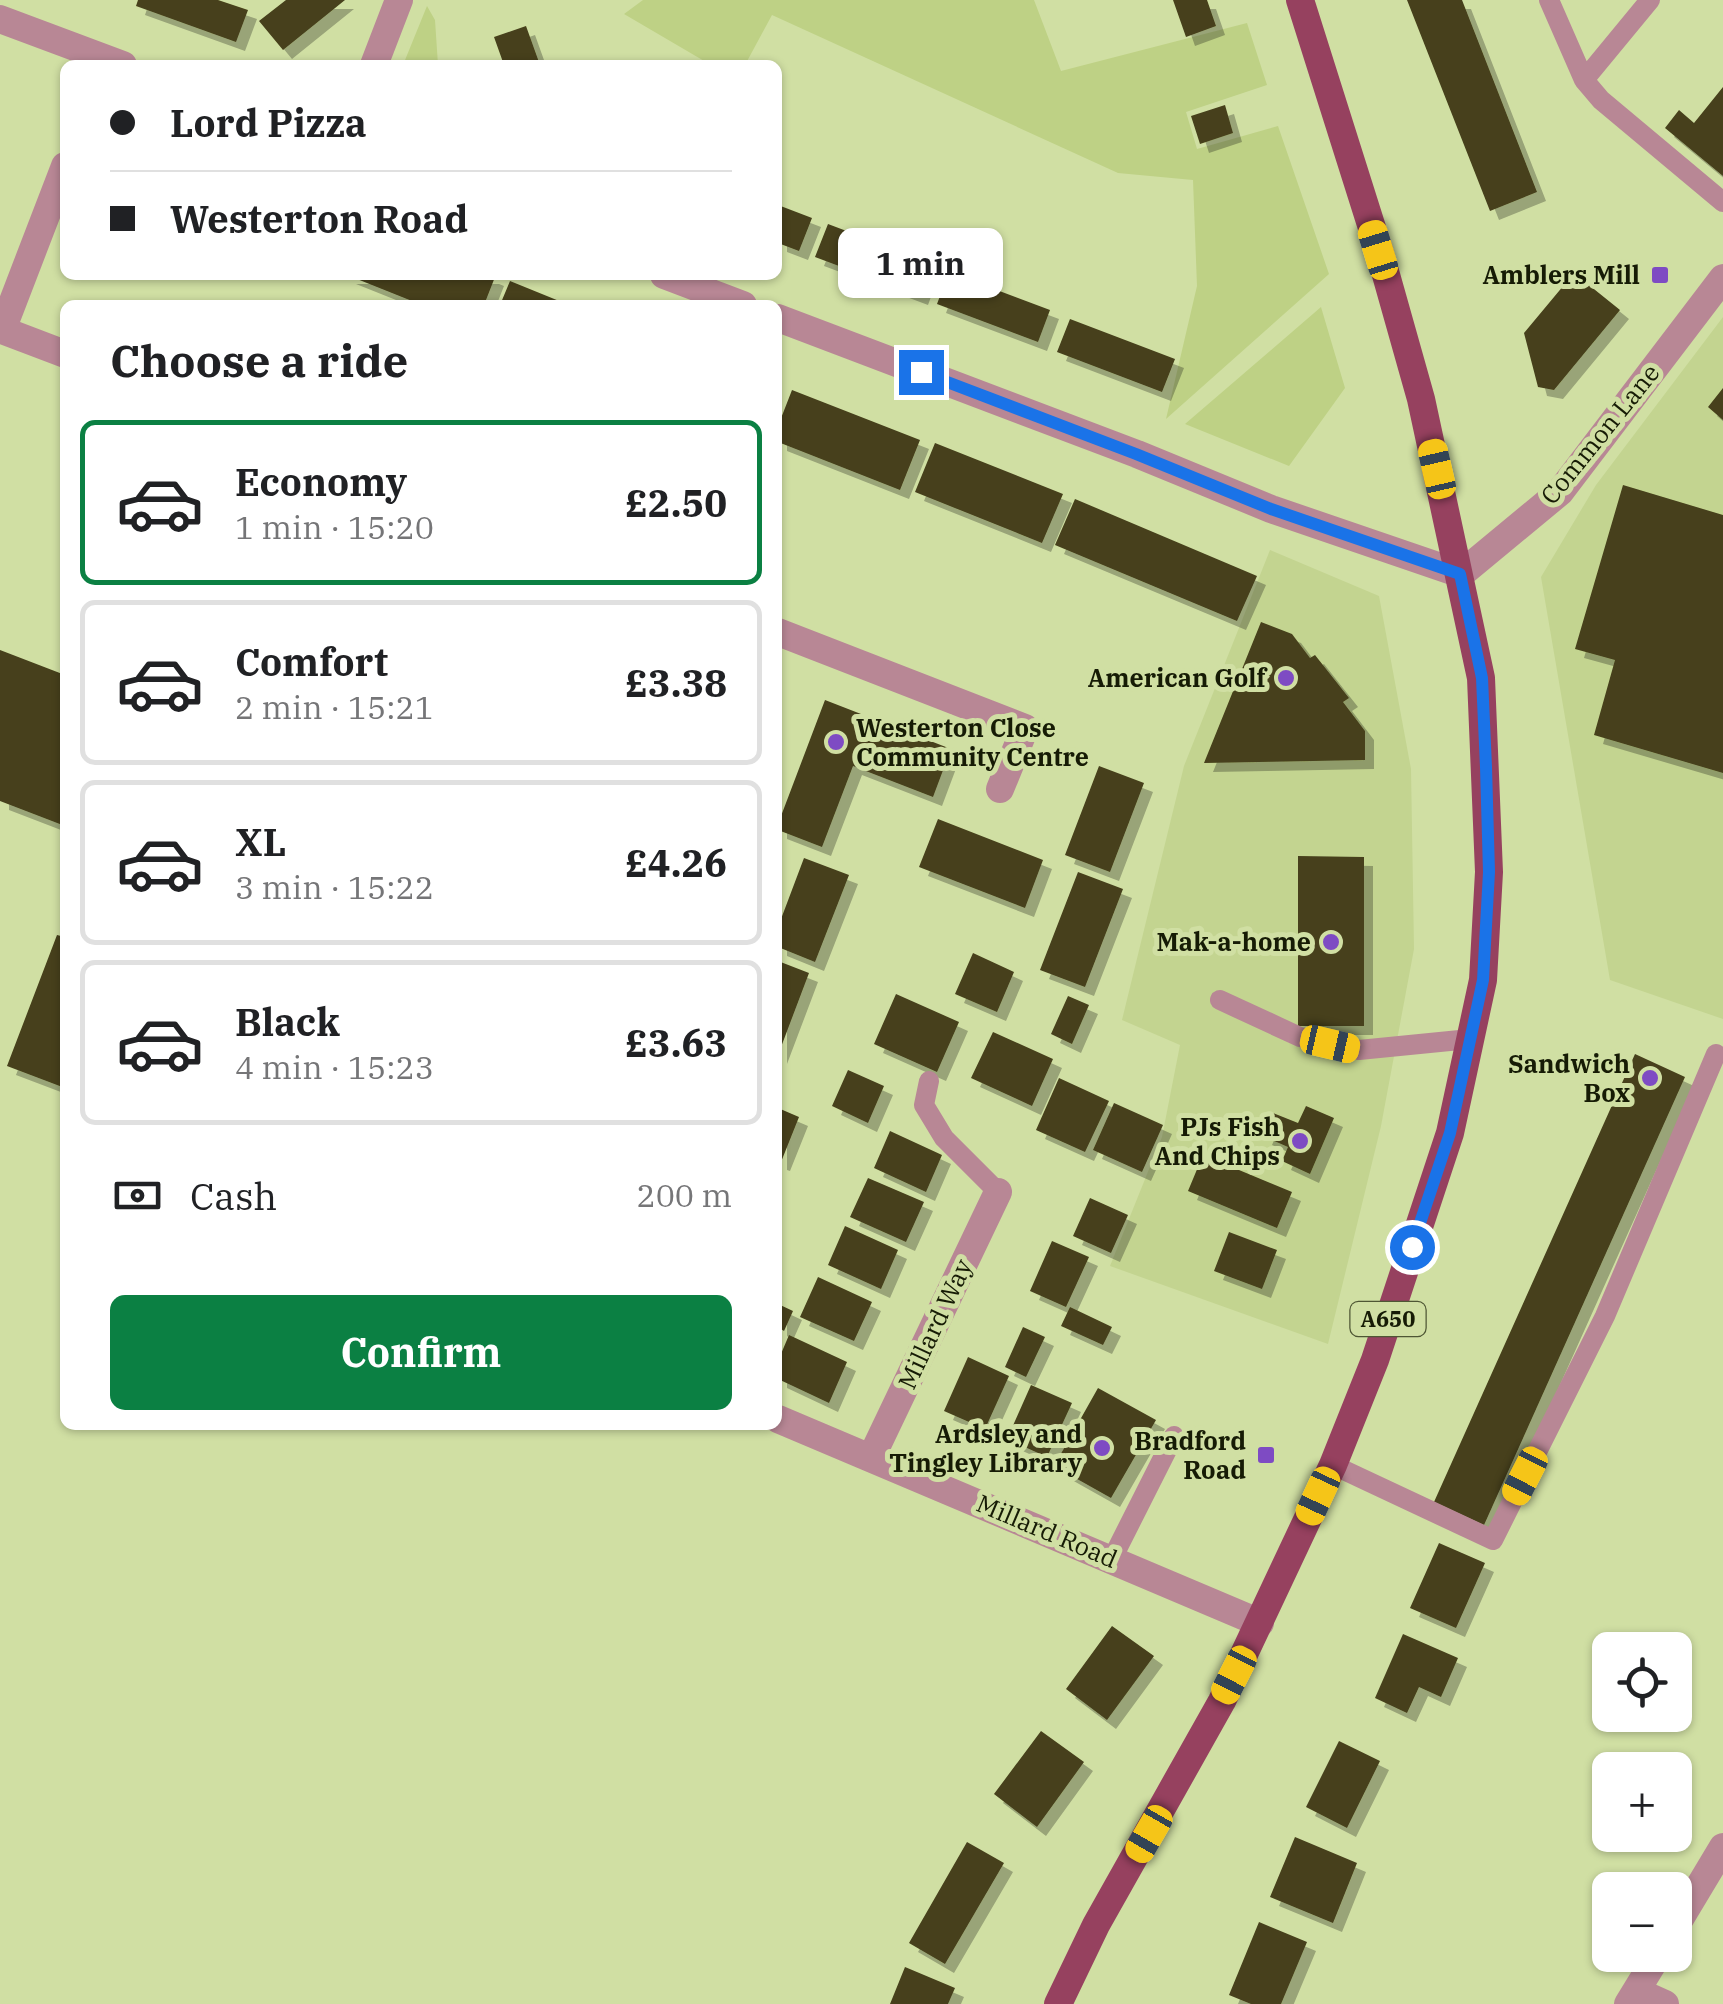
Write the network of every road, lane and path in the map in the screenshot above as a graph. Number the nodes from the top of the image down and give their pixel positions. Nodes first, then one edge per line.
1 (399, 0) edge
2 (1300, 0) edge
3 (1549, 0) edge
4 (1650, 0) edge
5 (0, 20) edge
6 (103, 60) edge
7 (376, 60) edge
8 (1584, 80) junction
9 (60, 179) edge
10 (1723, 202) edge
11 (1723, 278) edge
12 (677, 280) edge
13 (730, 300) edge
14 (782, 320) edge
15 (1, 332) edge
16 (60, 352) edge
17 (1460, 574) junction
18 (782, 634) edge
19 (1000, 789) dead end
20 (1220, 1000) dead end
21 (1470, 1039) junction
22 (1716, 1054) dead end
23 (929, 1080) dead end
24 (998, 1192) joint
25 (782, 1420) edge
26 (1174, 1436) dead end
27 (872, 1456) junction
28 (1333, 1465) junction
29 (1112, 1559) junction
30 (1260, 1623) junction
31 (1723, 1847) edge
32 (1692, 1898) edge
33 (1647, 1972) edge
34 (1632, 1997) edge
35 (1058, 2004) edge
36 (1665, 2004) edge

1 - 7 street
2 - 17 main road, A650
3 - 8 lane
4 - 8 lane
5 - 6 street
8 - 10 lane
9 - 15 street
11 - 17 street, Common Lane
12 - 13 street
14 - 17 street
15 - 16 street
17 - 21 main road, A650
18 - 19 street
20 - 21 lane
21 - 28 main road, A650
22 - 28 lane
23 - 24 lane
24 - 27 street, Millard Way
25 - 27 street, Millard Road
26 - 29 lane
27 - 29 street, Millard Road
28 - 30 main road, A650
29 - 30 street, Millard Road
30 - 35 main road, A650
31 - 32 street
33 - 34 street
34 - 36 street

